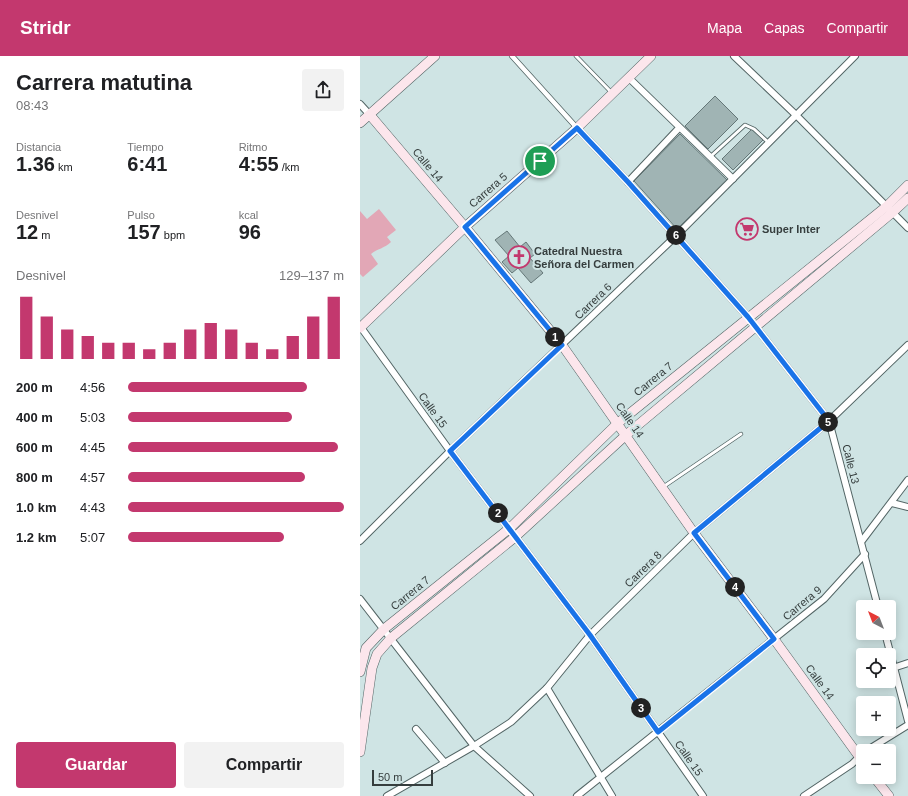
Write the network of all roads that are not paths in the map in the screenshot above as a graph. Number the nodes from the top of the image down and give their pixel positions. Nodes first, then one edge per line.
1 (435, 56) edge
2 (512, 56) edge
3 (576, 56) edge
4 (651, 56) edge
5 (734, 56) edge
6 (855, 56) edge
7 (629, 78) junction
8 (613, 93) junction
9 (360, 104) edge
10 (370, 115) junction
11 (796, 116) junction
12 (360, 123) edge
13 (577, 128) junction
14 (679, 128) junction
15 (770, 143) junction
16 (709, 157) junction
17 (733, 179) junction
18 (628, 182) junction
19 (908, 185) edge
20 (908, 198) edge
21 (890, 209) junction
22 (465, 227) junction
23 (908, 228) edge
24 (676, 236) junction
25 (748, 317) junction
26 (756, 326) junction
27 (360, 327) edge
28 (908, 344) edge
29 (562, 345) junction
30 (829, 421) junction
31 (618, 424) junction
32 (742, 434) dead end
33 (626, 435) junction
34 (450, 451) junction
35 (908, 480) edge
36 (663, 487) junction
37 (892, 503) junction
38 (908, 507) edge
39 (510, 528) junction
40 (694, 533) junction
41 (515, 537) junction
42 (360, 541) edge
43 (861, 542) junction
44 (865, 554) junction
45 (360, 599) edge
46 (876, 600) edge
47 (384, 629) junction
48 (590, 635) junction
49 (391, 638) junction
50 (774, 639) junction
51 (908, 663) edge
52 (896, 667) edge
53 (360, 672) edge
54 (896, 679) edge
55 (547, 688) junction
56 (908, 721) edge
57 (908, 725) edge
58 (416, 730) dead end
59 (658, 732) junction
60 (879, 744) edge
61 (474, 746) junction
62 (856, 747) edge
63 (360, 752) edge
64 (856, 760) edge
65 (445, 763) junction
66 (600, 777) junction
67 (880, 784) edge
68 (387, 796) edge
69 (530, 796) edge
70 (577, 796) edge
71 (612, 796) edge
72 (703, 796) edge
73 (804, 796) edge
74 (889, 796) edge

1 - 10 main road
2 - 13 street
3 - 8 lane
4 - 7 main road, Carrera 5
5 - 11 street
6 - 11 street, Carrera 6
7 - 8 main road, Carrera 5
7 - 14 street
8 - 13 main road, Carrera 5
9 - 10 street, Calle 14
10 - 12 main road
10 - 22 main road, Calle 14
11 - 15 street, Carrera 6
11 - 21 street
13 - 18 street, Calle 13
13 - 22 main road, Carrera 5
14 - 16 street
14 - 18 street
15 - 16 lane
15 - 17 street, Carrera 6
16 - 17 street
17 - 24 street, Carrera 6
18 - 24 street, Calle 13
19 - 21 main road, Carrera 7
20 - 21 main road, Carrera 7
21 - 23 street
21 - 25 main road, Carrera 7
21 - 26 main road, Carrera 7
22 - 27 main road, Carrera 5
22 - 29 main road, Calle 14
24 - 25 street, Calle 13
24 - 29 street, Carrera 6
25 - 26 street, Calle 13
25 - 31 main road, Carrera 7
26 - 30 street, Calle 13
26 - 33 main road, Carrera 7
27 - 34 street, Calle 15
28 - 30 street, Carrera 8
29 - 31 main road, Calle 14
29 - 34 street, Carrera 6
30 - 40 street, Carrera 8
30 - 43 street, Calle 13
31 - 33 main road, Calle 14
31 - 39 main road, Carrera 7
32 - 36 lane
33 - 36 main road, Calle 14
33 - 41 main road, Carrera 7
34 - 39 street, Calle 15
34 - 42 street, Carrera 6
35 - 37 street
36 - 40 main road, Calle 14
37 - 38 street
37 - 43 street
39 - 41 street, Calle 15
39 - 47 main road, Carrera 7
40 - 48 street, Carrera 8
40 - 50 main road, Calle 14
41 - 48 street, Calle 15
41 - 49 main road, Carrera 7
43 - 44 street, Calle 13
44 - 46 street, Calle 13
44 - 50 street, Carrera 9
45 - 47 street
47 - 49 street
47 - 53 main road, Carrera 7
48 - 55 street, Carrera 8
48 - 59 street, Calle 15
49 - 61 street
49 - 63 main road, Carrera 7
50 - 59 street, Carrera 9
50 - 62 main road, Calle 14
51 - 52 street
54 - 56 street
55 - 61 street, Carrera 8
55 - 66 street
57 - 60 street
58 - 65 street
59 - 66 street, Carrera 9
59 - 72 street, Calle 15
61 - 65 street, Carrera 8
61 - 69 street
64 - 73 street
65 - 68 street, Carrera 8
66 - 70 street, Carrera 9
66 - 71 street
67 - 74 main road

